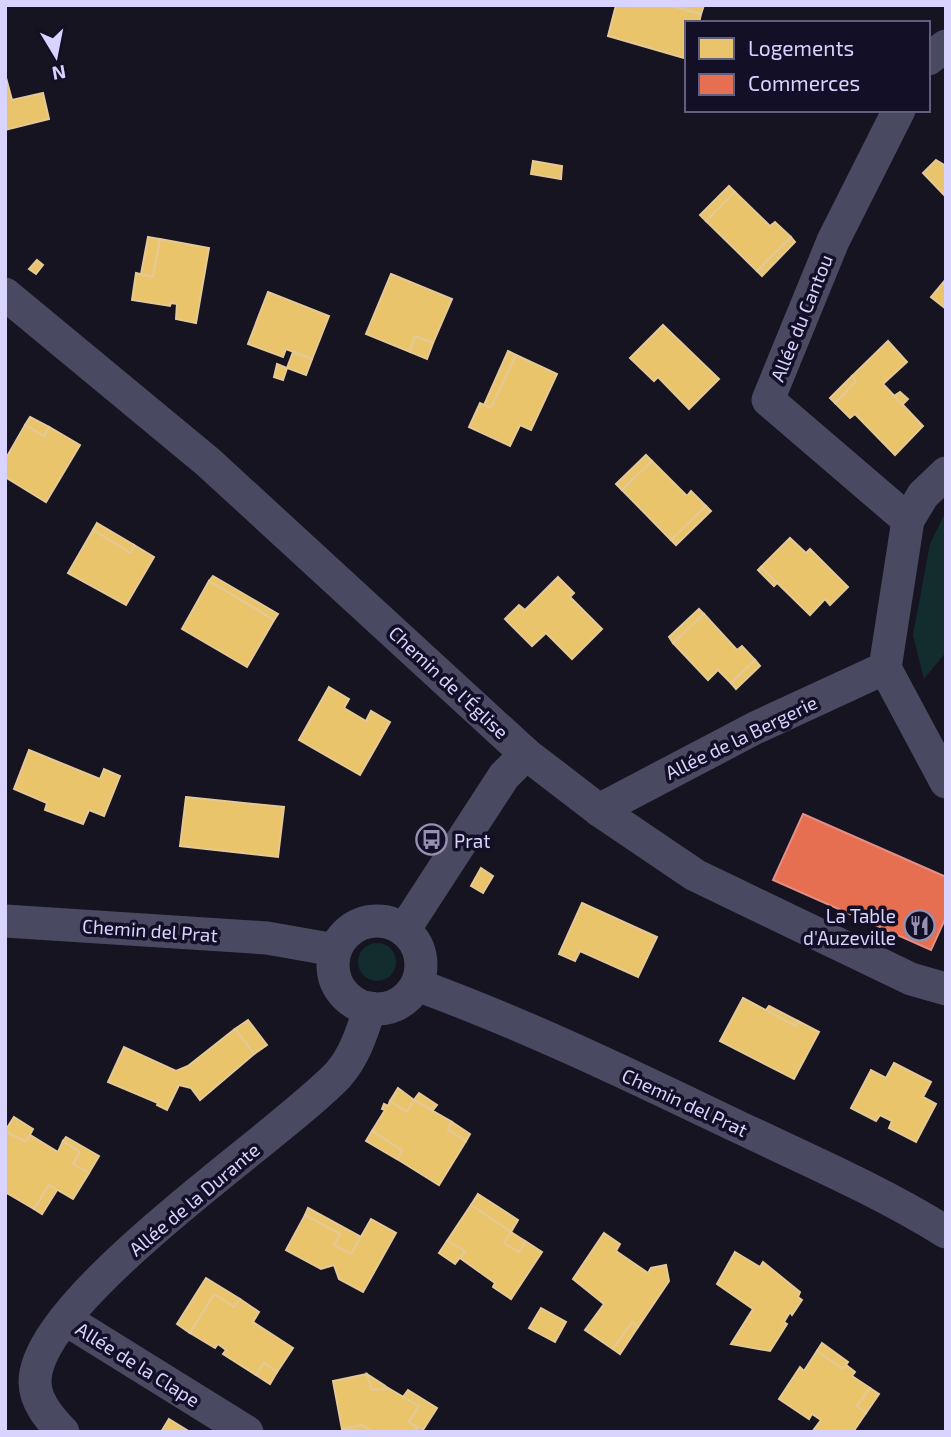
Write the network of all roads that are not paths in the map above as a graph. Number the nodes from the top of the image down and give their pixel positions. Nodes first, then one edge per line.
1 (946, 46) edge
2 (930, 58) edge
3 (898, 112) edge
4 (5, 294) edge
5 (946, 473) edge
6 (908, 520) junction
7 (885, 668) junction
8 (526, 754) junction
9 (946, 782) edge
10 (599, 810) junction
11 (5, 920) edge
12 (404, 930) junction
13 (335, 950) junction
14 (417, 985) junction
15 (946, 989) edge
16 (370, 1008) junction
17 (946, 1232) edge
18 (65, 1319) junction
19 (63, 1432) edge
20 (247, 1432) edge

1 - 2 street
3 - 6 street, Allée du Cantou
4 - 8 street, Chemin de l'Église
5 - 6 street
6 - 7 street
7 - 9 street
7 - 10 street, Allée de la Bergerie
8 - 10 street, Chemin de l'Église
8 - 12 street
10 - 15 street, Chemin de l'Église
11 - 13 street, Chemin del Prat
12 - 13 street
12 - 14 street
13 - 16 street
14 - 16 street
14 - 17 street, Chemin del Prat
16 - 18 street, Allée de la Durante
18 - 19 street, Allée de la Durante
18 - 20 street, Allée de la Clape

